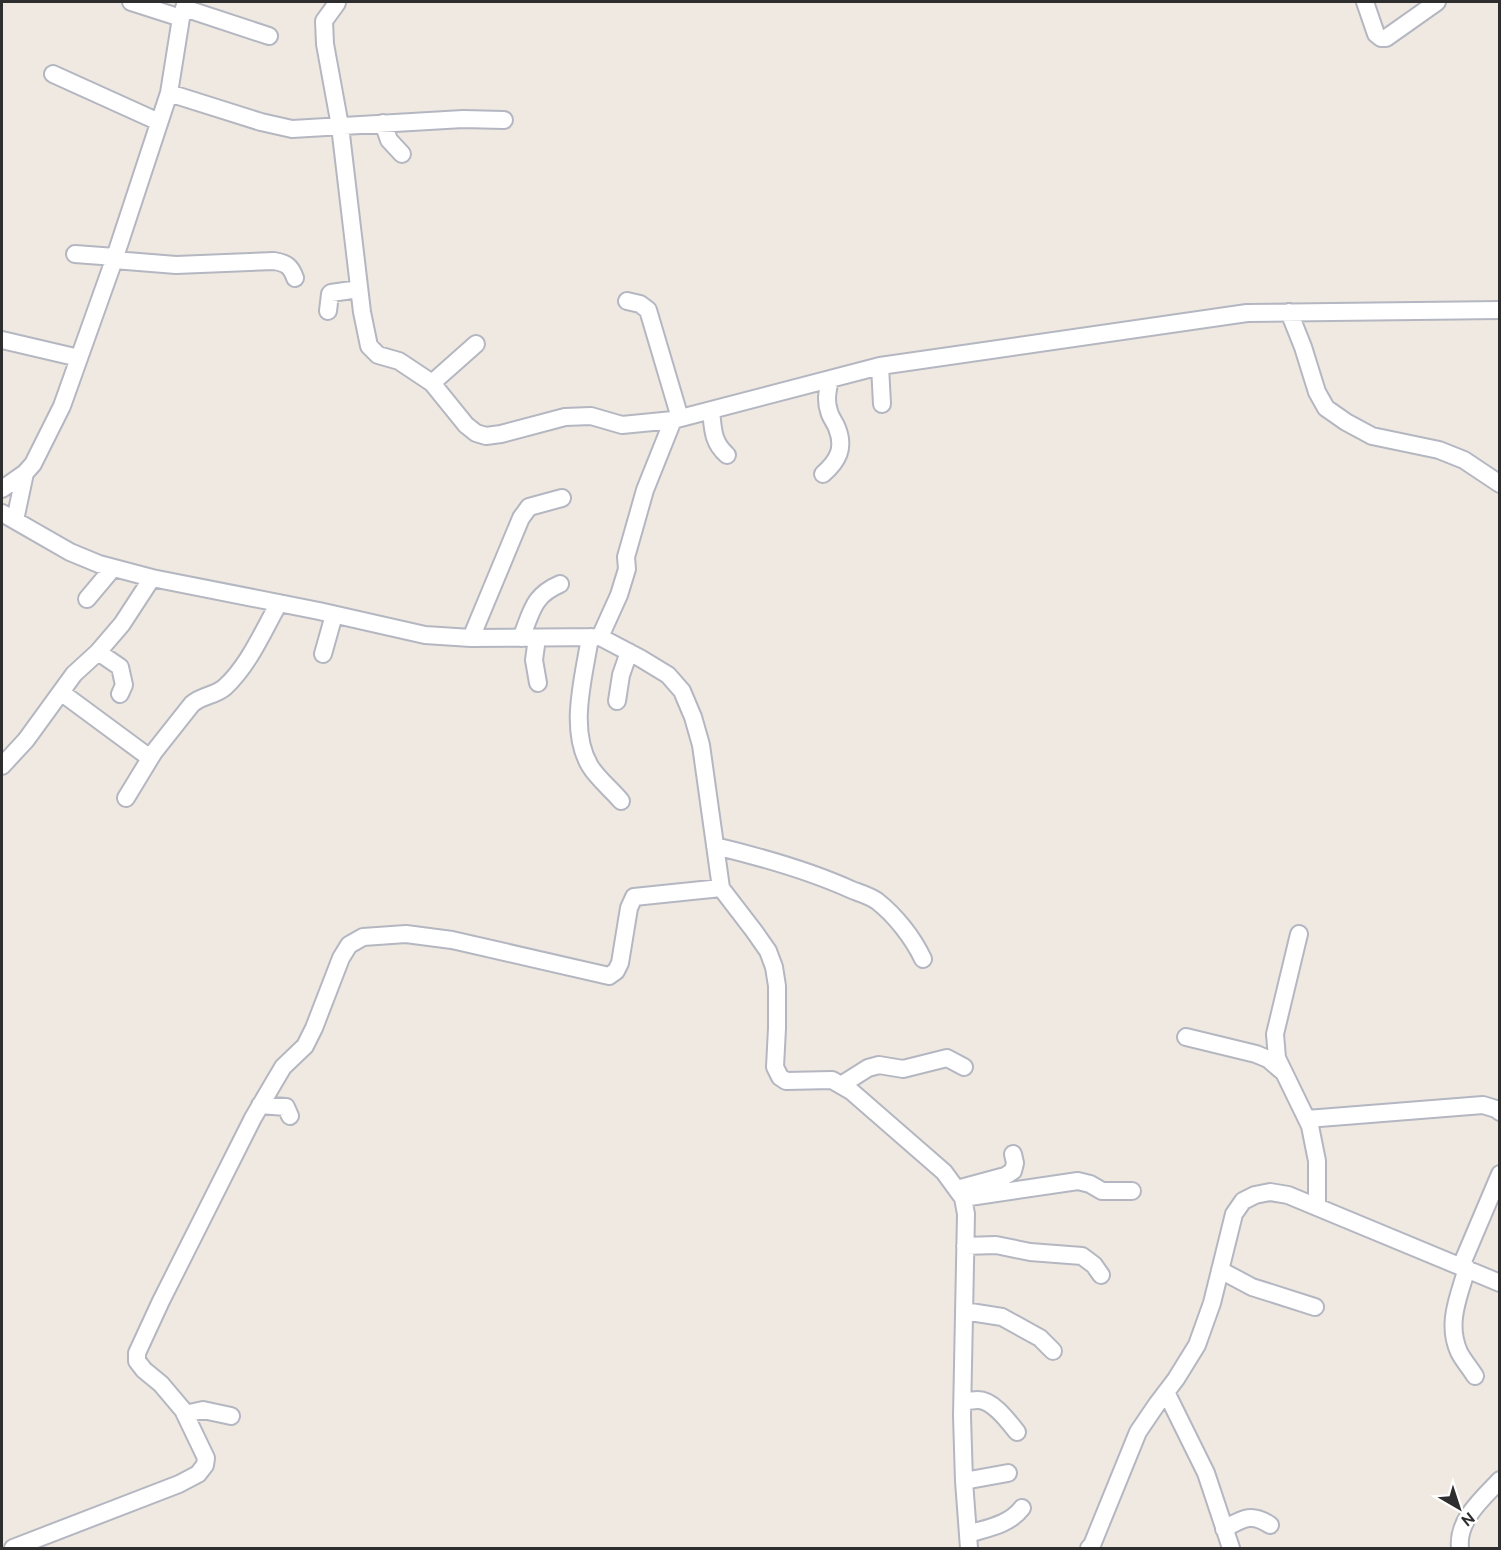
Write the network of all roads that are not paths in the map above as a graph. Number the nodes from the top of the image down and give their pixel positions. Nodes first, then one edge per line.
1 (130, 2) edge
2 (1365, 2) edge
3 (1437, 2) edge
4 (337, 3) edge
5 (184, 9) edge
6 (269, 36) dead end
7 (53, 74) dead end
8 (169, 93) junction
9 (504, 120) dead end
10 (159, 122) junction
11 (383, 123) junction
12 (340, 126) junction
13 (402, 154) dead end
14 (75, 254) dead end
15 (114, 258) junction
16 (295, 278) dead end
17 (359, 289) junction
18 (627, 301) dead end
19 (1500, 310) edge
20 (328, 311) dead end
21 (1289, 312) junction
22 (2, 340) edge
23 (476, 345) dead end
24 (79, 358) junction
25 (880, 366) junction
26 (830, 379) junction
27 (432, 383) junction
28 (882, 404) dead end
29 (711, 410) junction
30 (677, 419) junction
31 (727, 455) dead end
32 (25, 473) junction
33 (824, 474) dead end
34 (1500, 484) edge
35 (2, 489) edge
36 (562, 498) dead end
37 (8, 517) edge
38 (113, 568) junction
39 (152, 578) junction
40 (560, 584) dead end
41 (87, 599) dead end
42 (279, 603) junction
43 (334, 615) junction
44 (595, 637) junction
45 (471, 638) junction
46 (529, 638) junction
47 (98, 652) junction
48 (629, 652) junction
49 (323, 654) dead end
50 (538, 682) dead end
51 (62, 693) junction
52 (120, 694) dead end
53 (617, 700) dead end
54 (150, 758) junction
55 (2, 766) edge
56 (126, 798) dead end
57 (621, 801) dead end
58 (715, 846) junction
59 (721, 888) junction
60 (1299, 934) dead end
61 (922, 959) dead end
62 (1186, 1037) dead end
63 (964, 1067) dead end
64 (1283, 1072) junction
65 (841, 1085) junction
66 (260, 1105) junction
67 (1500, 1112) edge
68 (290, 1116) dead end
69 (1307, 1119) junction
70 (1013, 1154) dead end
71 (1500, 1174) edge
72 (1132, 1191) dead end
73 (960, 1193) junction
74 (1317, 1207) junction
75 (965, 1246) junction
76 (1464, 1267) junction
77 (1220, 1270) junction
78 (1101, 1275) dead end
79 (1500, 1283) edge
80 (1315, 1307) dead end
81 (964, 1311) junction
82 (1053, 1351) dead end
83 (1475, 1376) dead end
84 (1166, 1392) junction
85 (963, 1402) junction
86 (185, 1414) junction
87 (231, 1416) dead end
88 (1017, 1432) dead end
89 (1008, 1473) dead end
90 (1500, 1480) edge
91 (964, 1481) junction
92 (1022, 1508) dead end
93 (1270, 1525) dead end
94 (1224, 1529) junction
95 (969, 1541) edge
96 (13, 1548) edge
97 (1089, 1548) edge
98 (1231, 1548) edge
99 (1460, 1548) edge

1 - 5 street
2 - 3 street
4 - 12 street
5 - 6 street
5 - 8 street
7 - 10 street
8 - 10 street
8 - 12 street
9 - 11 street
10 - 15 street
11 - 12 street
11 - 13 street
12 - 17 street
14 - 15 street
15 - 16 street
15 - 24 street
17 - 20 street
17 - 27 street
18 - 30 street
19 - 21 street
21 - 25 street
21 - 34 street
22 - 24 street
23 - 27 street
24 - 32 street
25 - 26 street
25 - 28 street
26 - 29 street
26 - 33 street
27 - 30 street
29 - 30 street
29 - 31 street
30 - 44 street
32 - 35 street
32 - 37 street
36 - 45 street
37 - 38 street
38 - 39 street
38 - 41 street
39 - 42 street
39 - 47 street
40 - 46 street
42 - 43 street
42 - 54 street
43 - 45 street
43 - 49 street
44 - 46 street
44 - 48 street
44 - 57 street
45 - 46 street
46 - 50 street
47 - 51 street
47 - 52 street
48 - 53 street
48 - 58 street
51 - 54 street
51 - 55 street
54 - 56 street
58 - 59 street
58 - 61 street
59 - 65 street
59 - 66 street
60 - 64 street
62 - 64 street
63 - 65 street
64 - 69 street
65 - 73 street
66 - 68 street
66 - 86 street
67 - 69 street
69 - 74 street
70 - 73 street
71 - 76 street
72 - 73 street
73 - 75 street
74 - 76 street
74 - 77 street
75 - 78 street
75 - 81 street
76 - 79 street
76 - 83 street
77 - 80 street
77 - 84 street
81 - 82 street
81 - 85 street
84 - 94 street
84 - 97 street
85 - 88 street
85 - 91 street
86 - 87 street
86 - 96 street
89 - 91 street
90 - 99 street
91 - 95 street
92 - 95 street
93 - 94 street
94 - 98 street

